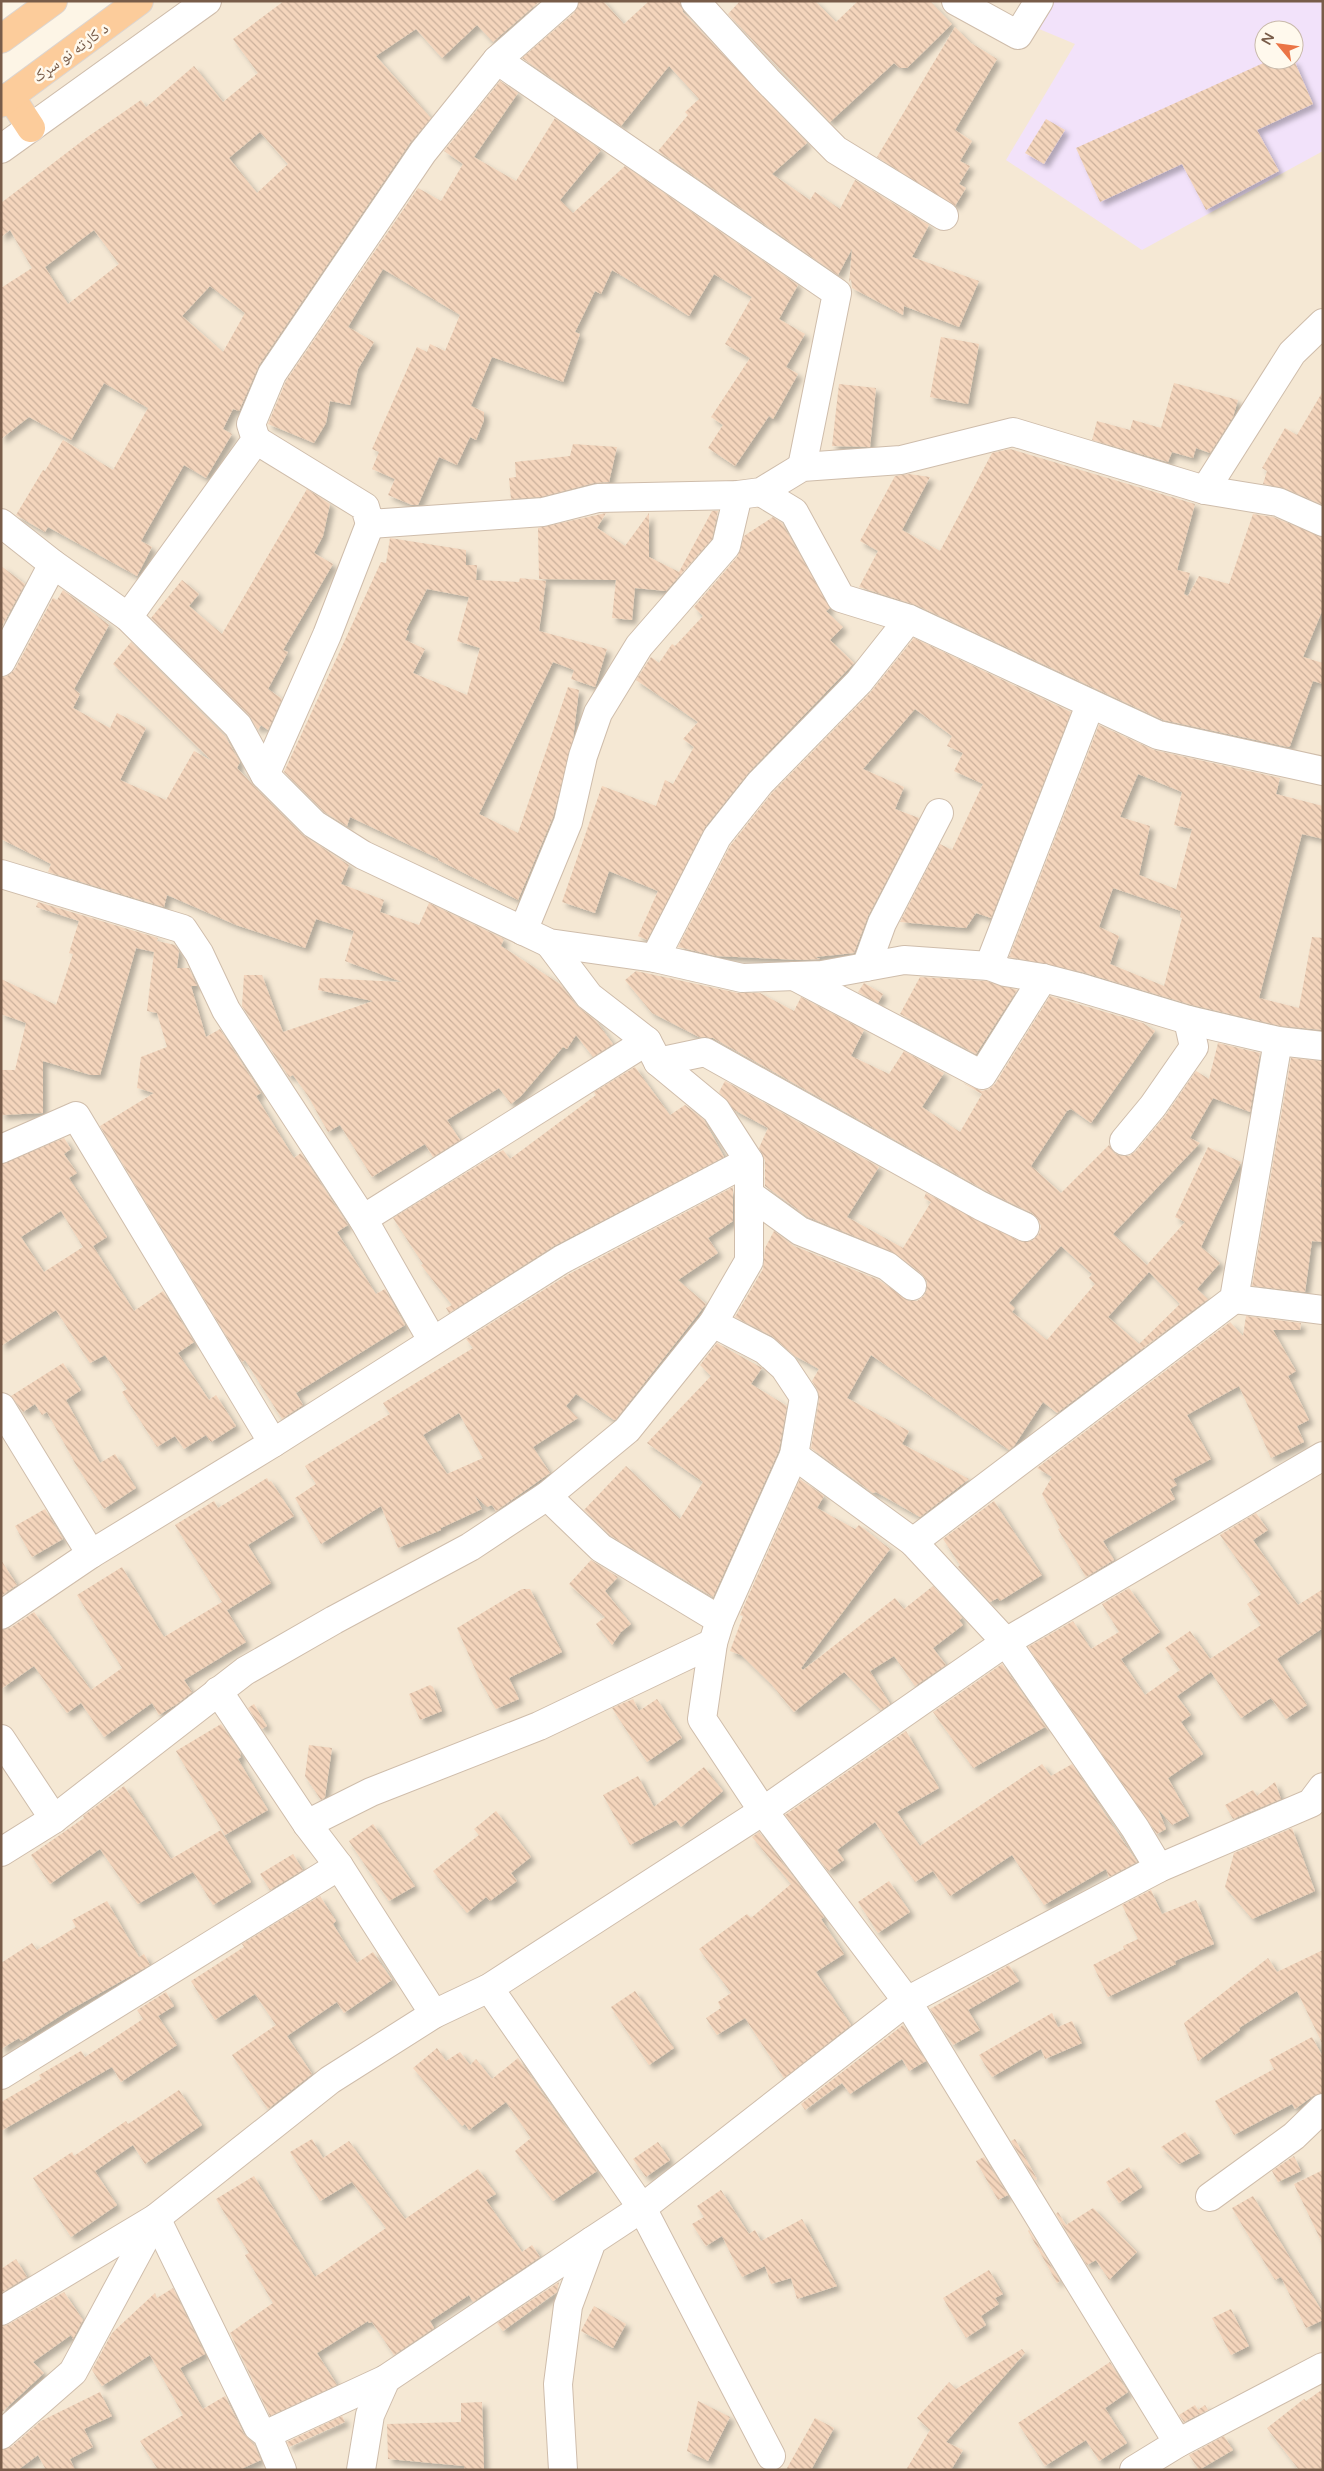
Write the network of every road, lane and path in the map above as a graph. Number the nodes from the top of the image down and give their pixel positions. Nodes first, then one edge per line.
1 (53, 1) edge
2 (139, 1) edge
3 (207, 1) edge
4 (564, 1) edge
5 (695, 1) edge
6 (956, 1) edge
7 (1039, 1) edge
8 (1, 38) edge
9 (497, 60) junction
10 (6, 100) edge
11 (31, 128) junction
12 (1, 149) edge
13 (944, 216) dead end
14 (1323, 322) edge
15 (256, 440) junction
16 (802, 467) junction
17 (1205, 490) junction
18 (750, 494) junction
19 (1323, 522) edge
20 (1, 523) edge
21 (370, 524) junction
22 (53, 564) junction
23 (128, 617) junction
24 (909, 620) junction
25 (1, 662) edge
26 (1090, 705) junction
27 (1323, 771) edge
28 (265, 775) junction
29 (939, 813) dead end
30 (1, 874) edge
31 (523, 931) junction
32 (549, 943) junction
33 (655, 958) junction
34 (989, 966) junction
35 (866, 967) junction
36 (794, 976) junction
37 (1043, 978) junction
38 (1188, 1020) junction
39 (1278, 1041) junction
40 (1323, 1046) edge
41 (653, 1051) junction
42 (1124, 1141) dead end
43 (1, 1150) edge
44 (749, 1161) junction
45 (749, 1194) junction
46 (363, 1219) junction
47 (1025, 1227) dead end
48 (912, 1286) dead end
49 (1234, 1299) junction
50 (1323, 1310) edge
51 (713, 1323) junction
52 (432, 1340) junction
53 (1, 1407) edge
54 (273, 1442) junction
55 (794, 1455) junction
56 (1323, 1456) edge
57 (547, 1496) junction
58 (913, 1542) junction
59 (91, 1554) junction
60 (1, 1615) edge
61 (717, 1632) junction
62 (1006, 1642) junction
63 (218, 1691) junction
64 (1, 1739) edge
65 (1319, 1802) edge
66 (763, 1812) junction
67 (54, 1819) junction
68 (307, 1824) junction
69 (1, 1852) edge
70 (339, 1866) junction
71 (1159, 1868) junction
72 (490, 1988) junction
73 (907, 2001) junction
74 (434, 2014) junction
75 (1, 2075) edge
76 (1323, 2108) edge
77 (1210, 2197) dead end
78 (642, 2208) junction
79 (156, 2218) junction
80 (592, 2242) junction
81 (1, 2311) edge
82 (1323, 2367) edge
83 (386, 2379) junction
84 (267, 2434) junction
85 (1, 2435) edge
86 (1178, 2443) junction
87 (771, 2456) dead end
88 (282, 2470) edge
89 (361, 2470) edge
90 (563, 2470) edge
91 (1134, 2470) edge

1 - 8 highway
2 - 10 highway, د کارته نو سړک
3 - 11 street
4 - 9 street
5 - 13 street
6 - 7 street
9 - 15 street
9 - 16 street
10 - 11 highway
11 - 12 street
14 - 17 street
15 - 21 street
15 - 23 street
16 - 17 street
16 - 18 street
17 - 19 street
18 - 21 street
18 - 24 street
18 - 31 street
20 - 22 street
21 - 28 street
22 - 23 street
22 - 25 street
23 - 28 street
24 - 26 street
24 - 33 street
26 - 27 street
26 - 34 street
28 - 31 street
29 - 35 street
30 - 46 street
31 - 32 street
32 - 33 street
32 - 41 street
33 - 36 street
34 - 35 street
34 - 37 street
35 - 36 street
36 - 37 street
37 - 38 street
38 - 39 street
38 - 42 street
39 - 40 street
39 - 49 street
41 - 44 street
41 - 46 street
41 - 47 street
43 - 54 street
44 - 45 street
44 - 52 street
45 - 48 street
45 - 51 street
46 - 52 street
49 - 50 street
49 - 58 street
51 - 55 street
51 - 57 street
52 - 54 street
53 - 59 street
54 - 59 street
55 - 58 street
55 - 61 street
56 - 62 street
57 - 61 street
57 - 63 street
58 - 62 street
59 - 60 street
61 - 66 street
61 - 68 street
62 - 66 street
62 - 71 street
63 - 67 street
63 - 68 street
64 - 67 street
65 - 71 street
66 - 72 street
66 - 73 street
67 - 69 street
68 - 70 street
70 - 74 street
70 - 75 street
71 - 73 street
72 - 74 street
72 - 78 street
73 - 78 street
73 - 86 street
74 - 79 street
76 - 77 street
78 - 80 street
78 - 87 street
79 - 81 street
79 - 84 street
79 - 85 street
80 - 83 street
80 - 90 street
82 - 86 street
83 - 84 street
83 - 89 street
84 - 88 street
86 - 91 street

